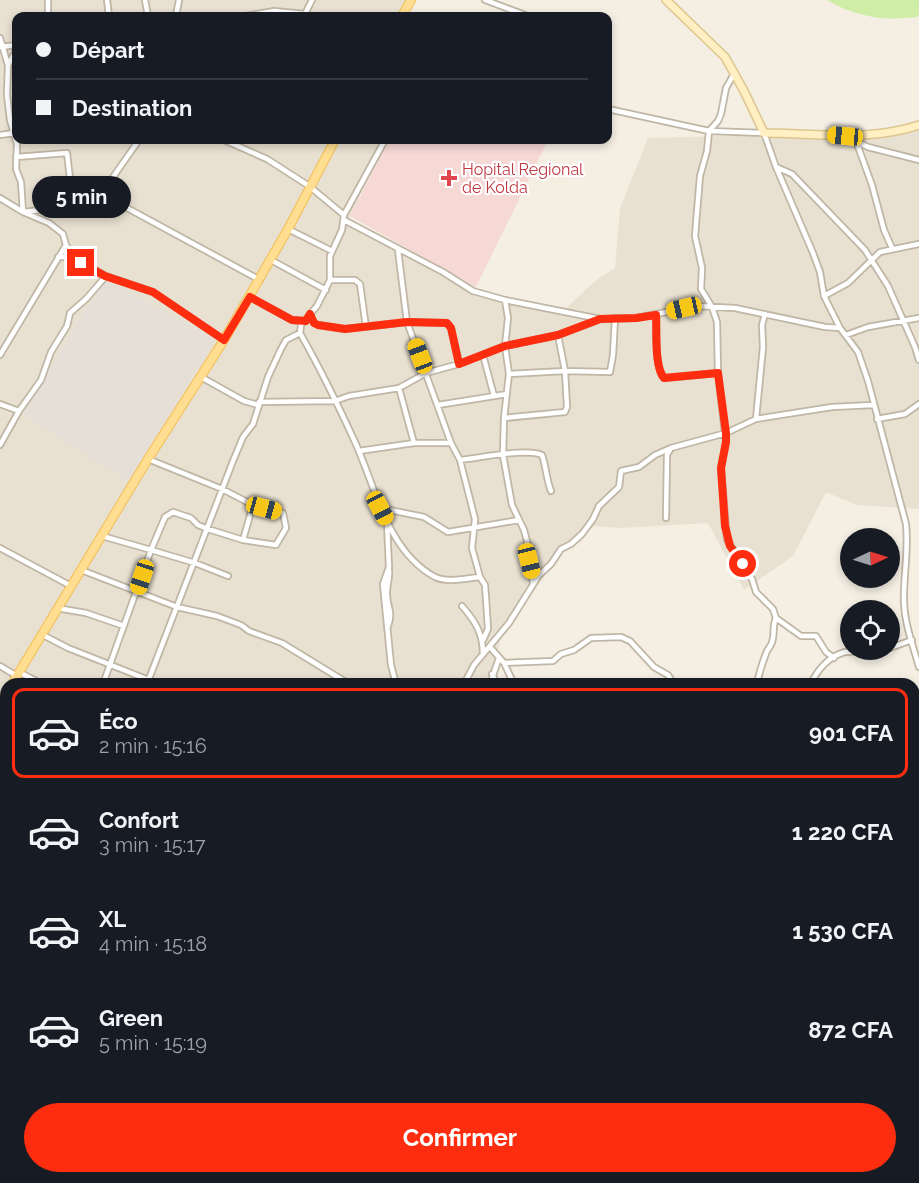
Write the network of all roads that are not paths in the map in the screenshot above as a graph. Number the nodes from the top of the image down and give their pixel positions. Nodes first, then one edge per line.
1 (484, 0) edge
2 (666, 0) edge
3 (268, 12) edge
4 (284, 12) edge
5 (517, 12) edge
6 (0, 38) edge
7 (2, 47) edge
8 (12, 58) edge
9 (8, 65) junction
10 (734, 74) junction
11 (612, 110) edge
12 (12, 122) edge
13 (919, 125) edge
14 (710, 130) junction
15 (764, 134) junction
16 (845, 136) junction
17 (856, 141) junction
18 (17, 144) edge
19 (136, 144) edge
20 (233, 144) edge
21 (333, 144) edge
22 (383, 144) edge
23 (16, 157) junction
24 (919, 160) edge
25 (776, 167) junction
26 (309, 186) junction
27 (0, 198) edge
28 (97, 200) junction
29 (67, 207) junction
30 (23, 212) junction
31 (344, 217) junction
32 (288, 229) junction
33 (66, 244) junction
34 (919, 244) edge
35 (892, 248) junction
36 (398, 250) junction
37 (332, 251) junction
38 (58, 257) junction
39 (73, 257) junction
40 (871, 259) junction
41 (271, 260) junction
42 (105, 276) junction
43 (260, 280) junction
44 (330, 280) junction
45 (326, 290) junction
46 (824, 296) junction
47 (250, 297) junction
48 (505, 300) junction
49 (712, 307) junction
50 (310, 314) junction
51 (765, 314) junction
52 (656, 315) junction
53 (615, 318) junction
54 (919, 318) edge
55 (600, 319) junction
56 (306, 321) junction
57 (904, 321) junction
58 (407, 322) junction
59 (366, 327) junction
60 (840, 328) junction
61 (300, 333) junction
62 (558, 335) junction
63 (846, 335) junction
64 (224, 340) junction
65 (505, 346) junction
66 (0, 355) edge
67 (483, 355) junction
68 (919, 360) edge
69 (459, 364) junction
70 (565, 371) junction
71 (426, 373) junction
72 (718, 373) junction
73 (509, 374) junction
74 (201, 377) junction
75 (399, 388) junction
76 (507, 394) junction
77 (494, 396) junction
78 (334, 401) junction
79 (0, 404) edge
80 (259, 404) junction
81 (919, 404) edge
82 (438, 405) junction
83 (873, 405) junction
84 (19, 411) junction
85 (504, 418) junction
86 (756, 419) junction
87 (877, 419) junction
88 (726, 433) junction
89 (414, 443) junction
90 (451, 443) junction
91 (0, 445) edge
92 (671, 448) junction
93 (359, 451) junction
94 (503, 456) junction
95 (148, 459) junction
96 (460, 460) junction
97 (222, 489) junction
98 (551, 491) dead end
99 (253, 505) junction
100 (380, 508) junction
101 (666, 518) dead end
102 (519, 520) junction
103 (387, 522) junction
104 (475, 527) junction
105 (208, 529) junction
106 (102, 536) junction
107 (243, 540) junction
108 (0, 548) edge
109 (151, 550) junction
110 (195, 563) junction
111 (81, 570) junction
112 (228, 576) dead end
113 (480, 577) junction
114 (533, 584) junction
115 (71, 586) junction
116 (137, 591) junction
117 (462, 606) dead end
118 (177, 607) junction
119 (57, 608) junction
120 (776, 618) junction
121 (124, 626) junction
122 (41, 634) junction
123 (483, 640) junction
124 (912, 640) junction
125 (900, 644) edge
126 (490, 647) junction
127 (483, 654) junction
128 (840, 655) edge
129 (500, 658) junction
130 (834, 658) junction
131 (504, 663) junction
132 (111, 664) junction
133 (0, 666) edge
134 (919, 667) edge
135 (18, 674) junction
136 (492, 674) junction
137 (16, 678) edge
138 (28, 678) edge
139 (105, 678) edge
140 (140, 678) edge
141 (150, 678) edge
142 (339, 678) edge
143 (394, 678) edge
144 (468, 678) edge
145 (491, 678) edge
146 (494, 678) edge
147 (511, 678) edge
148 (668, 678) edge
149 (758, 678) edge
150 (814, 678) edge

1 - 5 street
2 - 10 street
3 - 4 street
6 - 7 street
7 - 9 street
8 - 9 street
9 - 12 street
10 - 14 street
10 - 15 street
11 - 14 street
13 - 16 street
14 - 15 street
14 - 49 street
15 - 16 street
15 - 25 street
16 - 17 street
17 - 24 street
17 - 35 street
18 - 23 street
19 - 28 street
20 - 26 street
21 - 26 main road
22 - 31 street
23 - 29 street
23 - 30 street
25 - 40 street
25 - 46 street
26 - 31 street
26 - 32 main road
27 - 30 street
28 - 29 street
28 - 43 street
29 - 30 street
30 - 33 street
31 - 36 street
31 - 37 street
32 - 37 street
32 - 41 main road
33 - 38 street
33 - 39 street
34 - 35 street
35 - 40 street
36 - 48 street
36 - 58 street
37 - 44 street
38 - 39 street
38 - 66 street
39 - 42 street
40 - 46 street
40 - 57 street
41 - 43 main road
41 - 45 street
42 - 64 street
42 - 84 street
43 - 47 main road
44 - 45 street
44 - 59 street
45 - 50 street
46 - 60 street
47 - 56 street
47 - 64 main road
48 - 55 street
48 - 65 street
49 - 51 street
49 - 52 street
49 - 72 street
50 - 56 street
50 - 59 street
51 - 60 street
51 - 86 street
52 - 53 street
52 - 72 street
53 - 55 street
53 - 70 street
54 - 57 street
55 - 62 street
56 - 61 street
57 - 63 street
57 - 68 street
58 - 59 street
58 - 69 street
58 - 71 street
60 - 63 street
61 - 78 street
61 - 80 street
62 - 65 street
62 - 70 street
63 - 83 street
64 - 74 main road
65 - 67 street
65 - 73 street
67 - 69 street
67 - 77 street
69 - 71 street
70 - 73 street
70 - 85 street
71 - 75 street
71 - 82 street
72 - 88 street
73 - 76 street
74 - 80 street
74 - 95 main road
75 - 78 street
75 - 89 street
76 - 77 street
76 - 85 street
77 - 82 street
78 - 80 street
78 - 93 street
79 - 84 street
80 - 97 street
81 - 87 street
82 - 90 street
83 - 86 street
83 - 87 street
84 - 91 street
85 - 94 street
86 - 88 street
87 - 124 street
88 - 92 street
88 - 120 street
89 - 90 street
89 - 93 street
90 - 96 street
92 - 101 street
92 - 114 street
93 - 100 street
94 - 96 street
94 - 98 street
94 - 102 street
95 - 97 street
95 - 106 main road
96 - 104 street
97 - 99 street
97 - 105 street
99 - 107 street
99 - 107 street
100 - 103 street
100 - 104 street
102 - 104 street
102 - 114 street
103 - 113 street
103 - 143 street
104 - 113 street
105 - 107 street
105 - 109 street
105 - 110 street
106 - 109 street
106 - 111 main road
108 - 115 street
109 - 110 street
109 - 116 street
110 - 112 street
110 - 118 street
111 - 115 main road
111 - 116 street
113 - 123 street
114 - 126 street
115 - 119 main road
116 - 118 street
116 - 121 street
117 - 123 street
118 - 141 street
118 - 142 street
119 - 121 street
119 - 122 main road
120 - 130 street
120 - 149 street
121 - 132 street
122 - 132 street
122 - 135 main road
123 - 127 street
124 - 125 street
124 - 134 street
126 - 127 street
126 - 129 street
127 - 144 street
128 - 130 street
129 - 131 street
129 - 136 street
130 - 150 street
131 - 147 street
131 - 148 street
132 - 139 street
132 - 140 street
133 - 135 street
135 - 137 main road
135 - 138 street
136 - 145 street
136 - 146 street

